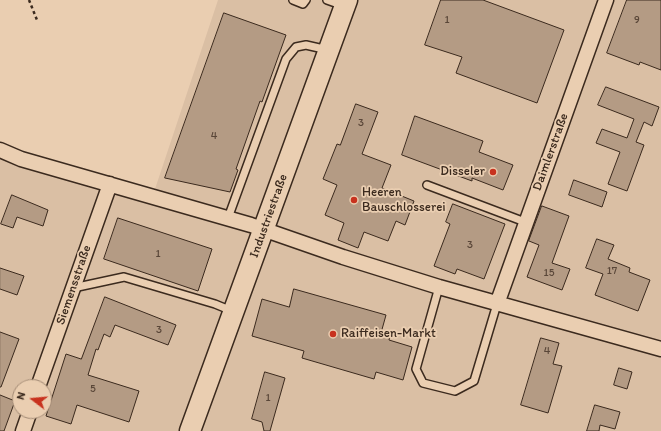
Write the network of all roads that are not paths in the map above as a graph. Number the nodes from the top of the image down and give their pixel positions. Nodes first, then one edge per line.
1 (293, 0) edge
2 (306, 0) edge
3 (606, 0) edge
4 (339, 2) edge
5 (329, 50) junction
6 (1, 153) edge
7 (110, 184) junction
8 (427, 185) dead end
9 (228, 218) junction
10 (525, 222) junction
11 (264, 228) junction
12 (439, 287) junction
13 (73, 288) junction
14 (497, 304) junction
15 (234, 312) junction
16 (661, 349) edge
17 (41, 379) edge
18 (27, 419) edge
19 (23, 431) edge
20 (190, 431) edge

1 - 2 lane
3 - 10 street, Daimlerstraße
4 - 5 street, Industriestraße
5 - 9 lane
5 - 11 street, Industriestraße
6 - 7 street
7 - 9 street
7 - 13 street, Siemensstraße
8 - 10 lane
9 - 11 street
10 - 14 street, Daimlerstraße
11 - 12 street
11 - 15 street, Industriestraße
12 - 14 street
12 - 14 lane
13 - 15 lane
13 - 17 street, Siemensstraße
14 - 16 street
15 - 20 street, Industriestraße
18 - 19 street

